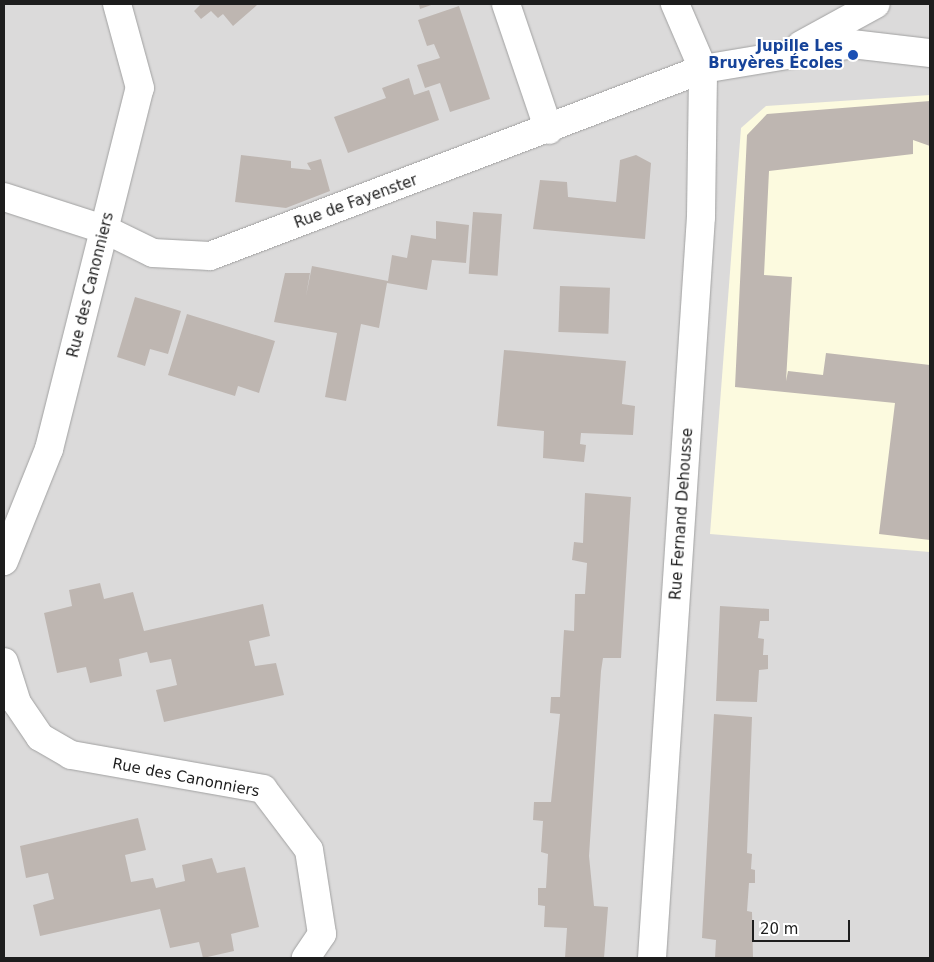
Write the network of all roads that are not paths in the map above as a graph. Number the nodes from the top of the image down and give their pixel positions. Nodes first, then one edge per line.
1 (117, 4) edge
2 (506, 4) edge
3 (675, 4) edge
4 (876, 4) edge
5 (930, 53) edge
6 (782, 55) junction
7 (703, 69) junction
8 (550, 130) junction
9 (4, 197) edge
10 (106, 230) junction
11 (4, 561) edge
12 (4, 662) edge
13 (306, 958) edge
14 (652, 958) edge

1 - 10 street, Rue des Canonniers
2 - 8 street
3 - 7 street
4 - 6 street
5 - 6 street, Rue de Fayenster
6 - 7 street, Rue de Fayenster
7 - 8 street, Rue de Fayenster
7 - 14 street, Rue Fernand Dehousse
8 - 10 street, Rue de Fayenster
9 - 10 street, Rue de Fayenster
10 - 11 street, Rue des Canonniers
12 - 13 street, Rue des Canonniers

